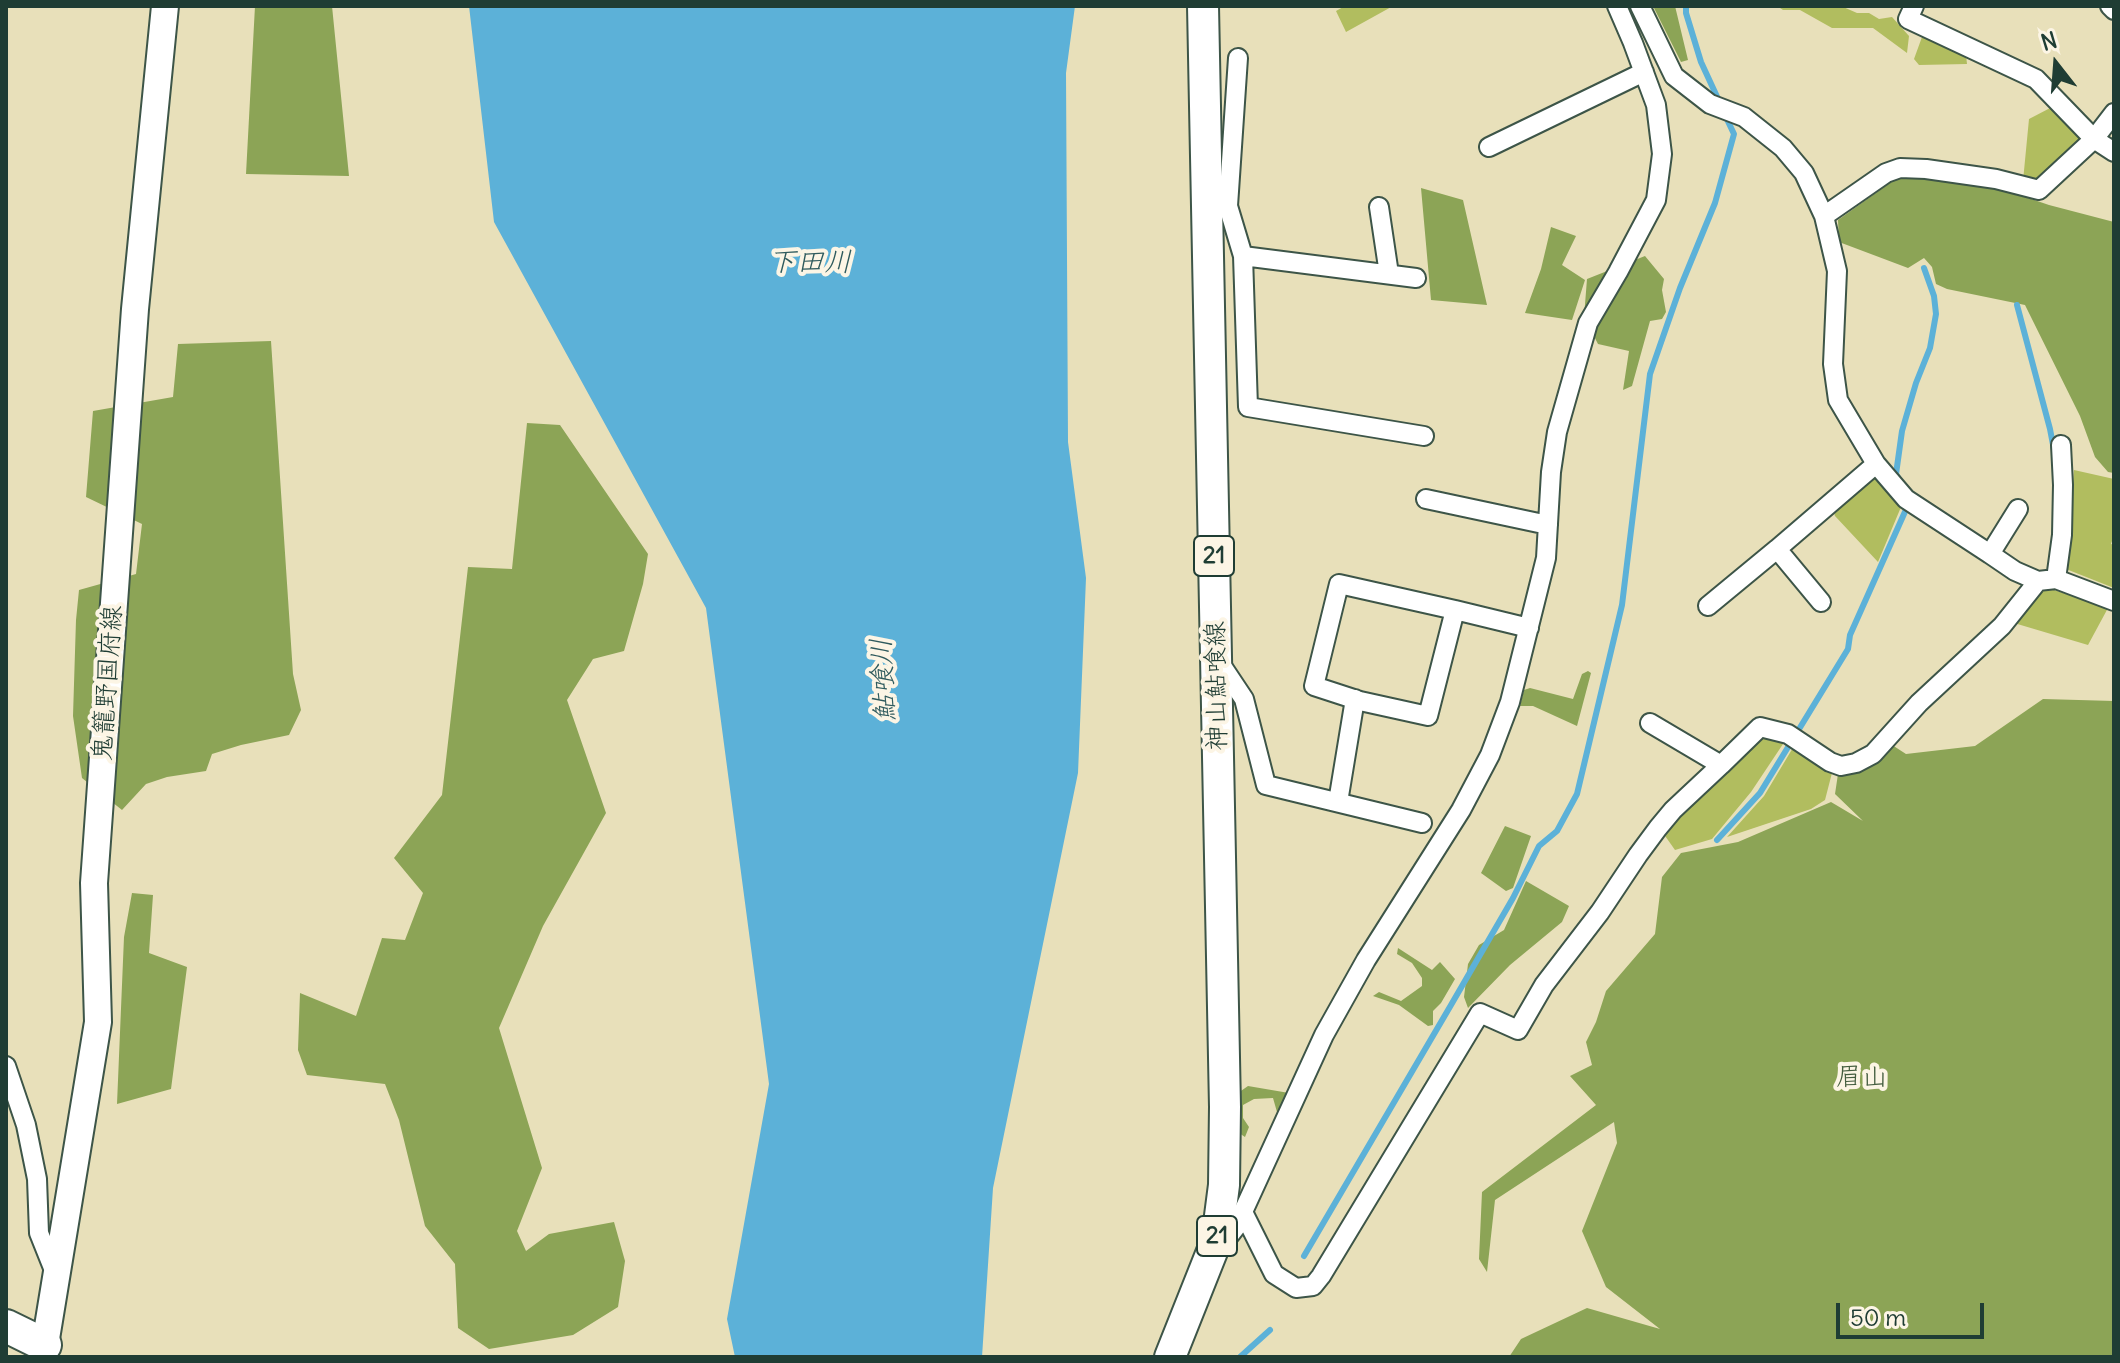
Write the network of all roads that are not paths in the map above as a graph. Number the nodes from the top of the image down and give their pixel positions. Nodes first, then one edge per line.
1 (165, 6) edge
2 (1203, 6) edge
3 (1617, 6) edge
4 (1640, 6) edge
5 (1914, 6) edge
6 (1238, 58) dead end
7 (1644, 72) junction
8 (2114, 113) edge
9 (2094, 139) junction
10 (1489, 147) dead end
11 (2114, 152) edge
12 (1218, 205) junction
13 (1379, 207) dead end
14 (1824, 216) junction
15 (1243, 256) junction
16 (1389, 274) junction
17 (1416, 278) dead end
18 (1424, 436) dead end
19 (2061, 445) dead end
20 (1876, 464) junction
21 (1426, 499) dead end
22 (2018, 509) dead end
23 (1548, 525) junction
24 (1777, 549) junction
25 (1990, 554) junction
26 (2047, 580) junction
27 (2114, 601) edge
28 (1821, 602) dead end
29 (1708, 606) dead end
30 (1455, 610) junction
31 (1529, 628) junction
32 (1216, 657) junction
33 (1355, 699) junction
34 (1650, 723) dead end
35 (1721, 765) junction
36 (1338, 802) junction
37 (1422, 823) dead end
38 (6, 1066) edge
39 (1243, 1212) junction
40 (1217, 1239) junction
41 (56, 1275) junction
42 (6, 1326) edge
43 (44, 1351) edge
44 (1170, 1357) edge

1 - 41 main road, 鬼籠野国府線
2 - 12 main road, 神山鮎喰線 / 21
3 - 7 street
4 - 14 street
5 - 9 street
6 - 12 street
7 - 10 street
7 - 23 street
8 - 9 street
9 - 11 street
9 - 14 street
12 - 15 street
12 - 32 main road, 神山鮎喰線 / 21
13 - 16 street
14 - 20 street
15 - 16 street
15 - 18 street
16 - 17 street
19 - 26 street
20 - 24 street
20 - 25 street
21 - 23 street
22 - 25 street
23 - 31 street
24 - 28 street
24 - 29 street
25 - 26 street
26 - 27 street
26 - 35 street
30 - 31 street
30 - 33 street
30 - 33 street
31 - 39 street
32 - 36 street
32 - 40 main road, 神山鮎喰線 / 21
33 - 36 street
34 - 35 street
35 - 39 street
36 - 37 street
38 - 41 street
39 - 40 street
40 - 44 main road, 神山鮎喰線 / 21
41 - 43 main road, 鬼籠野国府線
42 - 43 highway

